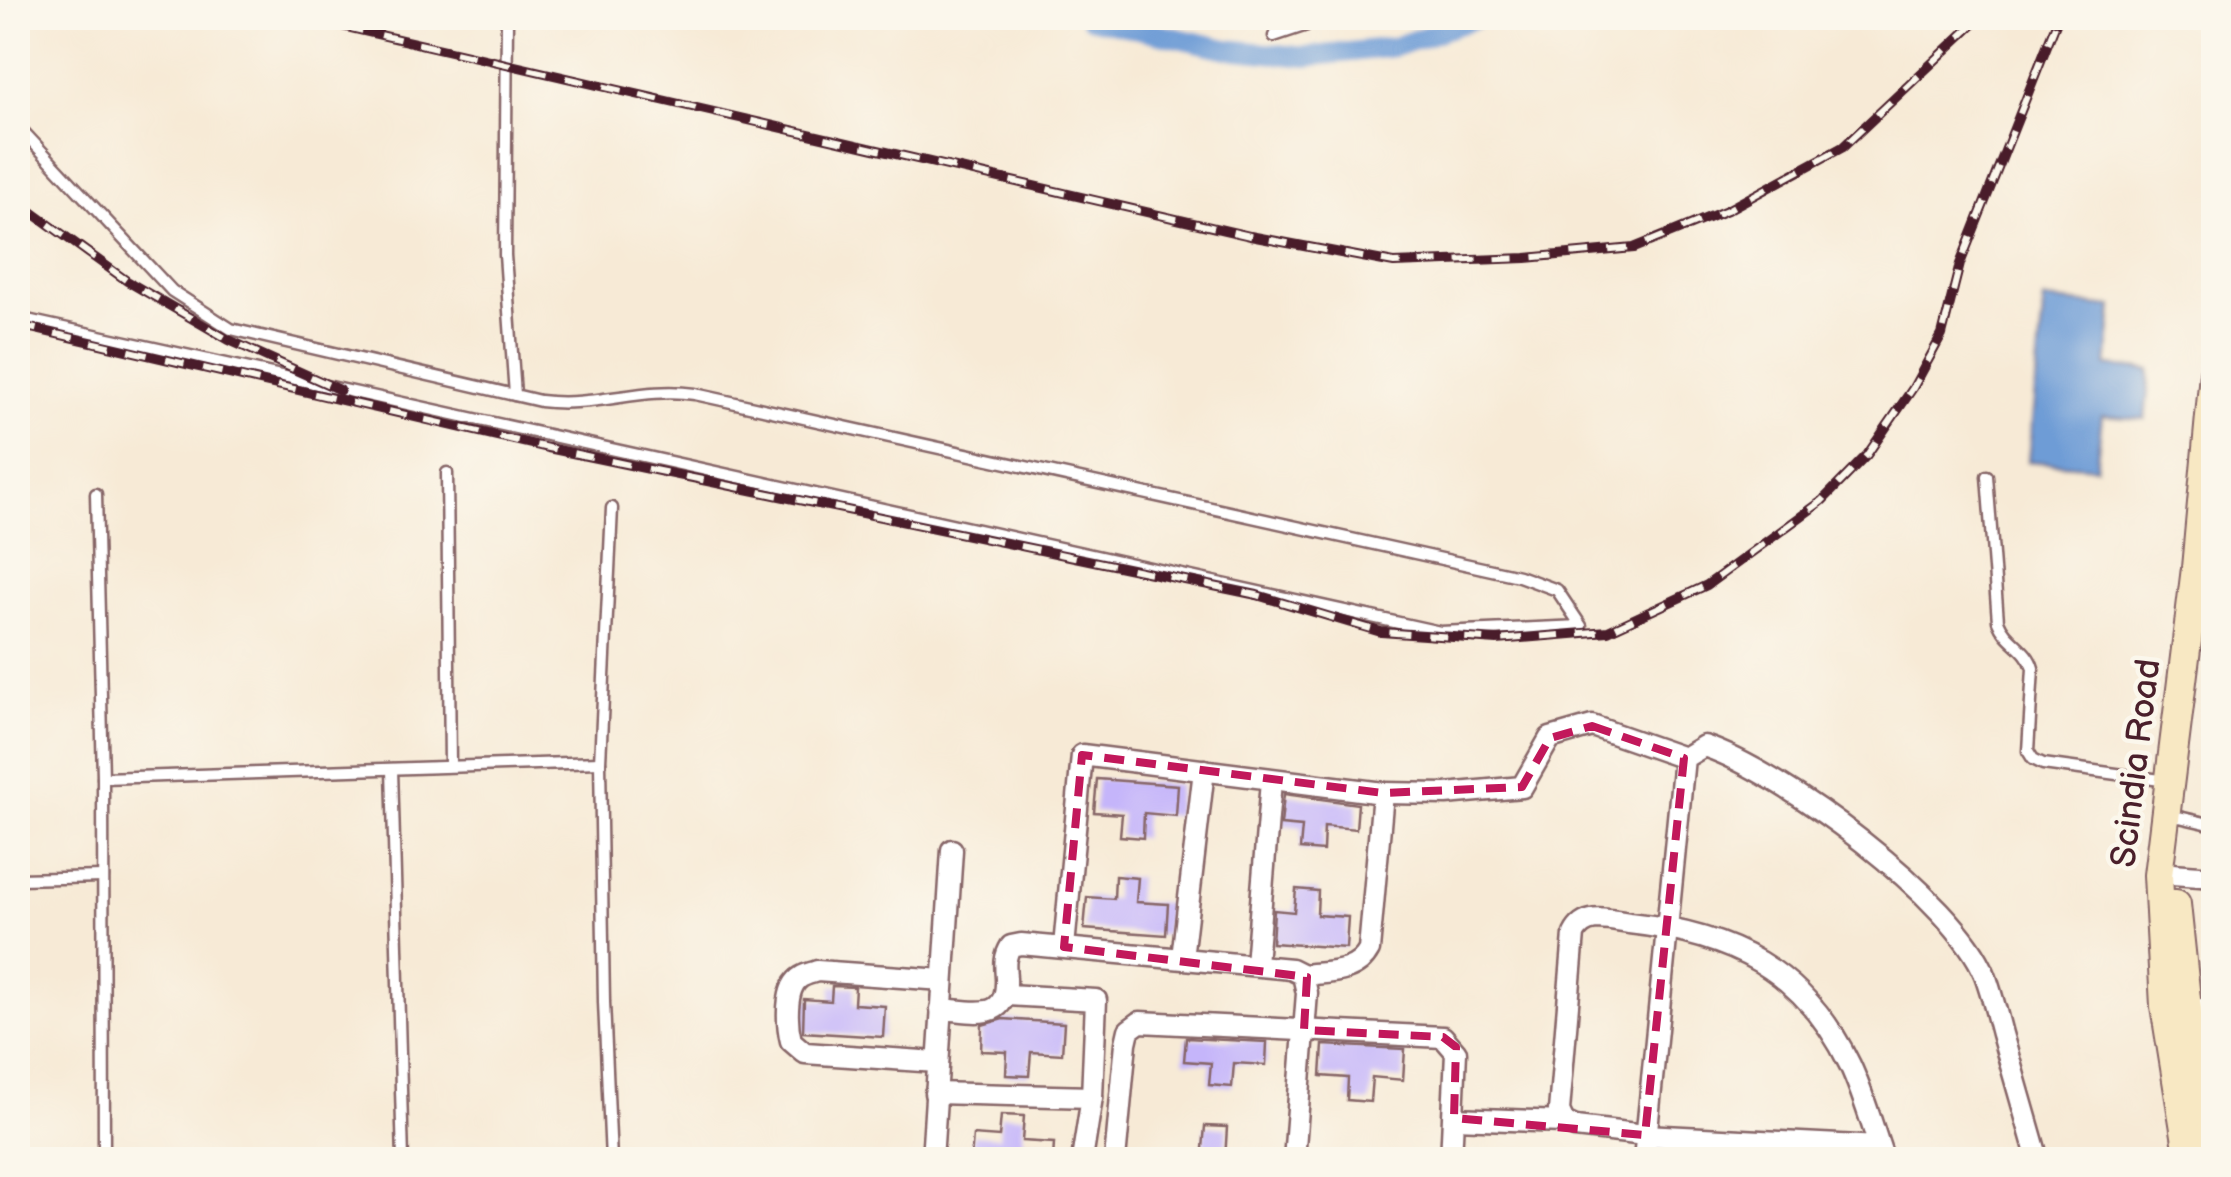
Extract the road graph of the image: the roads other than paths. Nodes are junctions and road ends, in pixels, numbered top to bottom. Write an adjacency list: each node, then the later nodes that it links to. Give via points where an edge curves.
1 (507, 18): 7 (lane, via 505,254)
2 (1328, 18): 3 (lane)
3 (1274, 36)
4 (18, 126): 7 (lane, via 172,290 231,329)
5 (18, 318): 7 (lane, via 1440,632 1581,626 1557,590 1519,576 695,394 670,390 568,404)
6 (2214, 373): 13 (main road, Scindia Road)
7 (515, 395)
8 (447, 473): 16 (lane)
9 (1987, 476): 21 (lane, via 1998,621 2033,668 2028,751 2043,764)
10 (96, 494): 19 (lane)
11 (612, 508): 15 (lane)
12 (2214, 535): 13 (main road, Scindia Road)
13 (2202, 585): 21 (main road, Scindia Road); 23 (main road, Scindia Road)
14 (1684, 758): 22 (street, via 1592,726 1550,738 1522,787); 30 (street); 57 (street, via 1704,746 1727,753 1786,790 1864,844 1959,932 1985,974)
15 (600, 762): 16 (lane); 50 (lane)
16 (450, 765): 17 (lane)
17 (392, 769): 19 (lane); 49 (lane)
18 (1204, 770): 20 (street); 31 (street, via 1082,755); 32 (street)
19 (103, 778): 27 (lane)
20 (1272, 780): 22 (street); 33 (street)
21 (2169, 782): 23 (main road, Scindia Road)
22 (1383, 793): 34 (street, via 1369,950 1353,968)
23 (2172, 818): 24 (lane); 26 (main road, Scindia Road); 38 (main road, Scindia Road, via 2158,876)
24 (2214, 825)
25 (952, 850): 35 (street)
26 (2172, 874): 28 (street); 38 (main road, Scindia Road)
27 (103, 877): 29 (lane); 48 (lane)
28 (2214, 878)
29 (18, 879)
30 (1666, 927): 45 (street, via 1599,919 1578,926 1558,1111); 46 (street); 47 (street, via 1738,948 1790,985 1844,1056)
31 (1064, 947): 32 (street); 36 (street, via 1011,946)
32 (1182, 958): 33 (street)
33 (1256, 964): 34 (street)
34 (1303, 975): 39 (street)
35 (943, 980): 37 (street); 40 (street, via 817,971 794,984 789,1008 791,1041 805,1053)
36 (1007, 995): 37 (street, via 988,1012); 43 (street, via 1096,1000)
37 (942, 1008): 40 (street)
38 (2188, 1009): 42 (main road, Scindia Road)
39 (1304, 1030): 44 (street, via 1442,1037 1456,1052); 53 (street, via 1140,1022 1128,1030); 54 (street)
40 (938, 1062): 41 (street)
41 (935, 1093): 43 (street); 51 (street)
42 (2189, 1094): 58 (main road, Scindia Road); 59 (main road, Scindia Road)
43 (1092, 1097): 52 (street)
44 (1454, 1118): 45 (street); 55 (street)
45 (1564, 1122): 46 (street)
46 (1645, 1135): 47 (street); 56 (street)
47 (1882, 1153)
48 (104, 1160)
49 (403, 1160)
50 (610, 1160)
51 (932, 1160)
52 (1082, 1160)
53 (1115, 1160)
54 (1294, 1160)
55 (1451, 1160)
56 (1644, 1160)
57 (2038, 1160)
58 (2190, 1160)
59 (2211, 1160)

